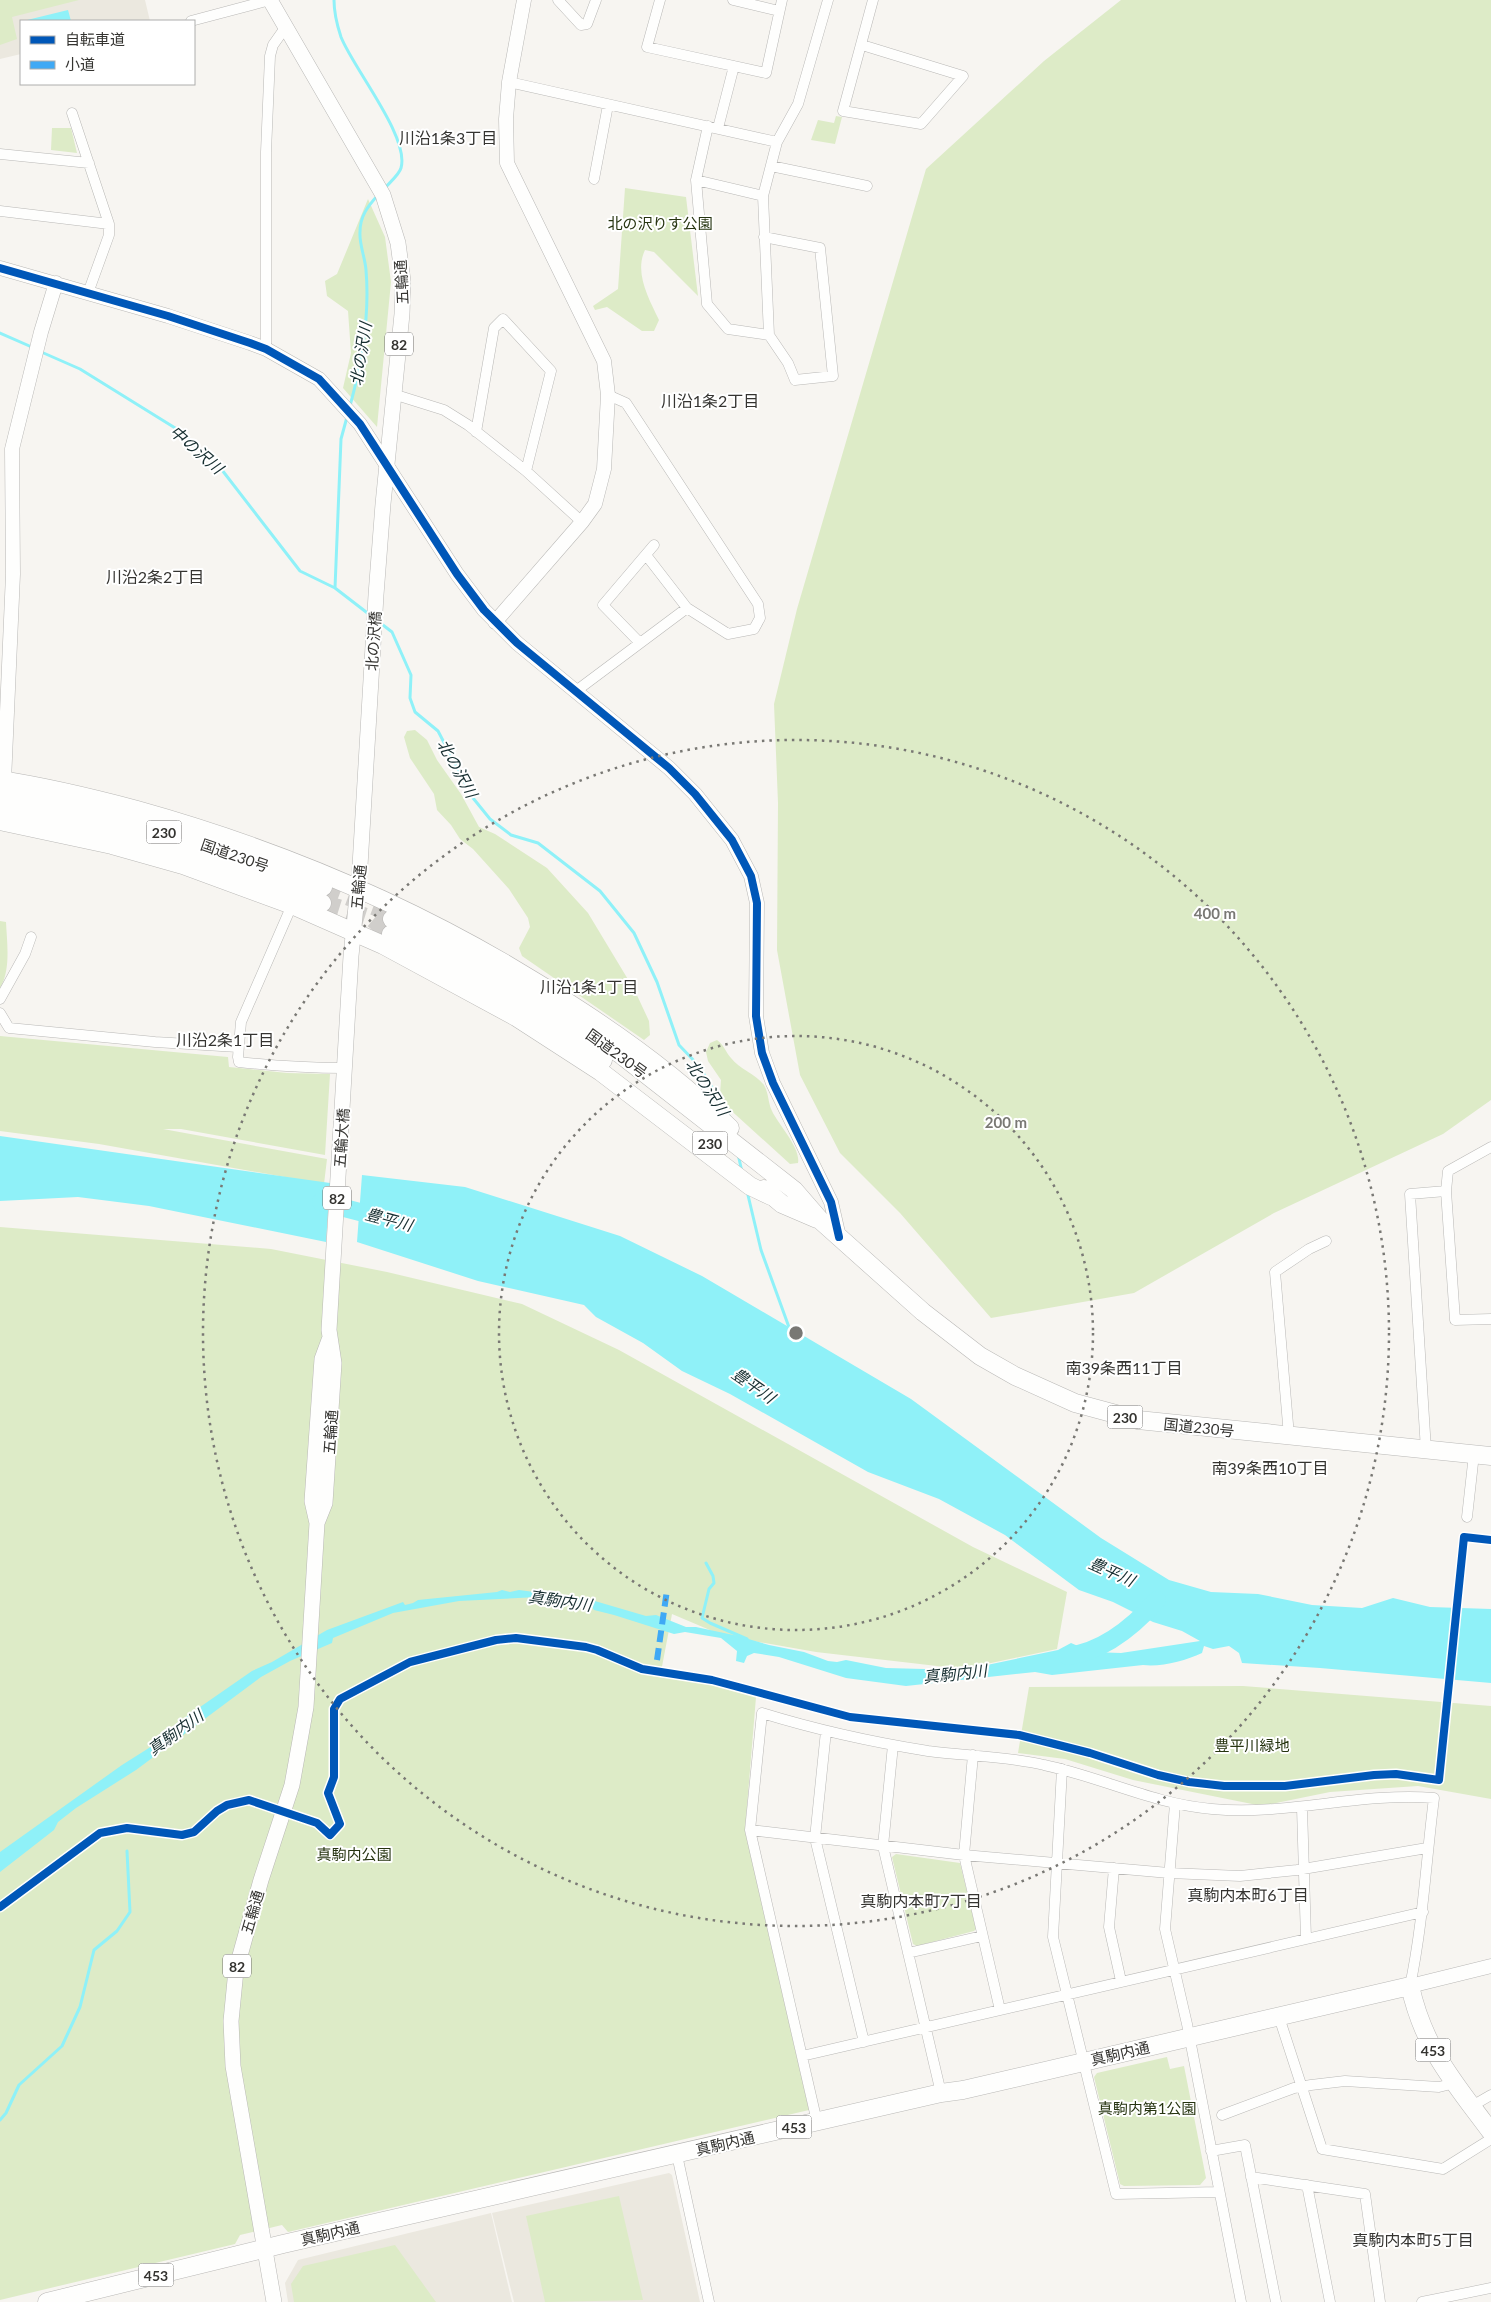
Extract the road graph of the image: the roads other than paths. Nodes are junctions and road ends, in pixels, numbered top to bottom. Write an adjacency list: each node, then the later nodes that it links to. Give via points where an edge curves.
1 (270, 0): 11 (street); 12 (main road, 五輪通 / 82)
2 (524, 0): 15 (street)
3 (558, 0): 4 (street, via 581,25 587,24)
4 (596, 0)
5 (660, 0): 14 (street, via 647,47)
6 (733, 0): 10 (street)
7 (782, 0): 10 (street)
8 (828, 0): 19 (street, via 798,104)
9 (873, 0): 13 (street)
10 (779, 11): 14 (street, via 766,74)
11 (194, 20)
12 (286, 28): 34 (street, via 273,45 270,56 266,152); 35 (main road, 五輪通 / 82, via 383,195 393,225 403,281)
13 (862, 46): 13 (street, via 887,55 963,76 921,124 843,111)
14 (734, 66): 18 (street)
15 (509, 82): 16 (street); 36 (street, via 507,163 604,361)
16 (608, 105): 18 (street); 23 (street)
17 (72, 113): 21 (street)
18 (713, 127): 19 (street); 24 (street)
19 (777, 142): 22 (street)
20 (0, 154): 21 (street)
21 (89, 163): 28 (street)
22 (771, 166): 25 (street); 26 (street)
23 (594, 179)
24 (696, 180): 26 (street); 33 (street, via 706,304 728,329)
25 (867, 186)
26 (763, 196): 29 (street)
27 (0, 211): 28 (street)
28 (109, 224): 32 (street, via 109,235)
29 (764, 237): 33 (street); 33 (street, via 820,248 833,376 795,380)
30 (0, 268): 31 (street)
31 (56, 283): 32 (street); 49 (street, via 12,450 13,574)
32 (88, 293): 34 (street)
33 (769, 334)
34 (266, 349): 38 (street, via 319,379 370,438)
35 (393, 394): 37 (street, via 444,410); 38 (main road, 五輪通 / 82)
36 (608, 395): 40 (street, via 601,486 595,504); 44 (street, via 626,403 758,604 760,618 754,629 728,634)
37 (476, 432): 39 (street); 39 (street, via 494,328 503,319 551,371)
38 (386, 464): 43 (main road, 五輪通 / 82); 45 (street, via 468,590)
39 (526, 471): 40 (street)
40 (582, 522): 45 (street)
41 (654, 545): 42 (street)
42 (646, 555): 44 (street); 46 (street, via 603,605)
43 (376, 595): 47 (main road, 北の沢橋 / 82)
44 (687, 608): 46 (street)
45 (495, 622): 48 (street)
46 (640, 643): 48 (street)
47 (370, 688): 52 (main road, 五輪通 / 82)
48 (576, 691): 66 (street, via 682,780 732,840 745,862 757,903 756,1016 762,1053 773,1083 831,1202)
49 (1, 785): 50 (highway, 国道230号 / 230, via 224,850 322,895 89,826); 52 (highway, via 106,801 167,818 253,846 332,876)
50 (0, 808)
51 (0, 821): 53 (highway, via 184,864)
52 (358, 890): 54 (main road, 五輪通 / 82); 62 (highway, 230, via 441,929 524,974 602,1025 705,1104)
53 (292, 904): 54 (highway); 58 (street, via 241,1022)
54 (355, 932): 59 (main road, 五輪通 / 82); 63 (highway, via 516,1017 601,1072 750,1186)
55 (31, 937): 56 (street)
56 (0, 999)
57 (0, 1013): 58 (street, via 8,1028)
58 (238, 1047): 59 (street, via 239,1062 298,1068)
59 (345, 1068): 60 (main road, 五輪通 / 82)
60 (344, 1087): 68 (main road, 五輪大橋 / 82)
61 (1491, 1147): 64 (street, via 1448,1170)
62 (753, 1154): 63 (highway, 国道230号 / 230, via 601,1041 523,990 432,939 391,926 614,1067); 65 (highway, 国道230号 / 230, via 794,1190)
63 (765, 1191): 65 (highway, 国道230号 / 230, via 782,1204)
64 (1446, 1191): 69 (street, via 1455,1320); 71 (street, via 1410,1194)
65 (820, 1220): 66 (highway, 国道230号 / 230)
66 (839, 1237): 70 (highway, 国道230号 / 230, via 965,1345 1034,1386 1088,1408 1121,1417)
67 (1326, 1241): 70 (street, via 1275,1272)
68 (330, 1308): 119 (main road, 五輪通 / 82, via 329,1340 322,1359 312,1501 317,1523 302,1734 292,1785 236,1970 231,2021 233,2066)
69 (1491, 1319)
70 (1288, 1436): 71 (highway, 国道230号 / 230)
71 (1426, 1450): 72 (highway, 国道230号 / 230)
72 (1482, 1455): 73 (street)
73 (1466, 1518)
74 (826, 1731): 75 (street); 80 (street, via 762,1713); 81 (street)
75 (893, 1745): 76 (street); 82 (street)
76 (973, 1755): 77 (street); 84 (street)
77 (1062, 1769): 78 (street); 85 (street)
78 (1175, 1804): 79 (street, via 1261,1811); 88 (street)
79 (1302, 1808): 83 (street, via 1377,1798 1434,1798); 87 (street)
80 (750, 1830): 81 (street); 103 (street)
81 (816, 1838): 82 (street); 102 (street)
82 (884, 1846): 84 (street); 92 (street)
83 (1428, 1848): 87 (street); 89 (street)
84 (964, 1855): 85 (street); 90 (street)
85 (1057, 1862): 86 (street); 97 (street, via 1053,1936)
86 (1114, 1868): 88 (street); 95 (street, via 1109,1927)
87 (1305, 1868): 88 (street, via 1240,1876); 91 (street)
88 (1169, 1873): 94 (street, via 1165,1929)
89 (1423, 1912): 91 (street); 96 (street)
90 (982, 1936): 92 (street); 98 (street)
91 (1306, 1939): 94 (street)
92 (908, 1953): 100 (street)
93 (1491, 1966): 96 (street, 真駒内通)
94 (1174, 1969): 95 (street); 101 (street)
95 (1121, 1981): 97 (street)
96 (1410, 1986): 99 (highway, 真駒内通 / 453); 105 (highway, 453, via 1427,2039)
97 (1067, 1994): 98 (street); 104 (street)
98 (1000, 2010): 100 (street)
99 (1279, 2017): 101 (highway, 真駒内通 / 453); 106 (street)
100 (926, 2027): 102 (street); 107 (street)
101 (1189, 2037): 104 (highway, 真駒内通 / 453); 114 (street)
102 (864, 2042): 103 (street)
103 (802, 2056): 111 (street)
104 (1083, 2062): 107 (highway, 真駒内通 / 453); 118 (street, via 1116,2194)
105 (1455, 2083): 106 (street, via 1439,2087 1345,2081); 109 (highway, 453)
106 (1303, 2086): 110 (street); 113 (street, via 1322,2149 1444,2169)
107 (941, 2093): 111 (highway, 真駒内通 / 453)
108 (1491, 2095): 109 (street)
109 (1472, 2106): 112 (highway, 453)
110 (1222, 2114)
111 (817, 2122): 115 (highway, 真駒内通 / 453)
112 (1491, 2132)
113 (1491, 2139)
114 (1211, 2151): 116 (street, via 1245,2145); 118 (street)
115 (677, 2155): 119 (highway, 真駒内通 / 453); 123 (street)
116 (1251, 2176): 117 (street); 125 (street)
117 (1307, 2185): 126 (street); 127 (street, via 1365,2194)
118 (1219, 2192): 124 (street)
119 (265, 2248): 121 (highway, 真駒内通 / 453); 122 (main road, 五輪通 / 82)
120 (1491, 2288): 128 (street)
121 (47, 2302)
122 (274, 2302)
123 (709, 2302)
124 (1241, 2302)
125 (1276, 2302)
126 (1330, 2302)
127 (1380, 2302)
128 (1422, 2302)

